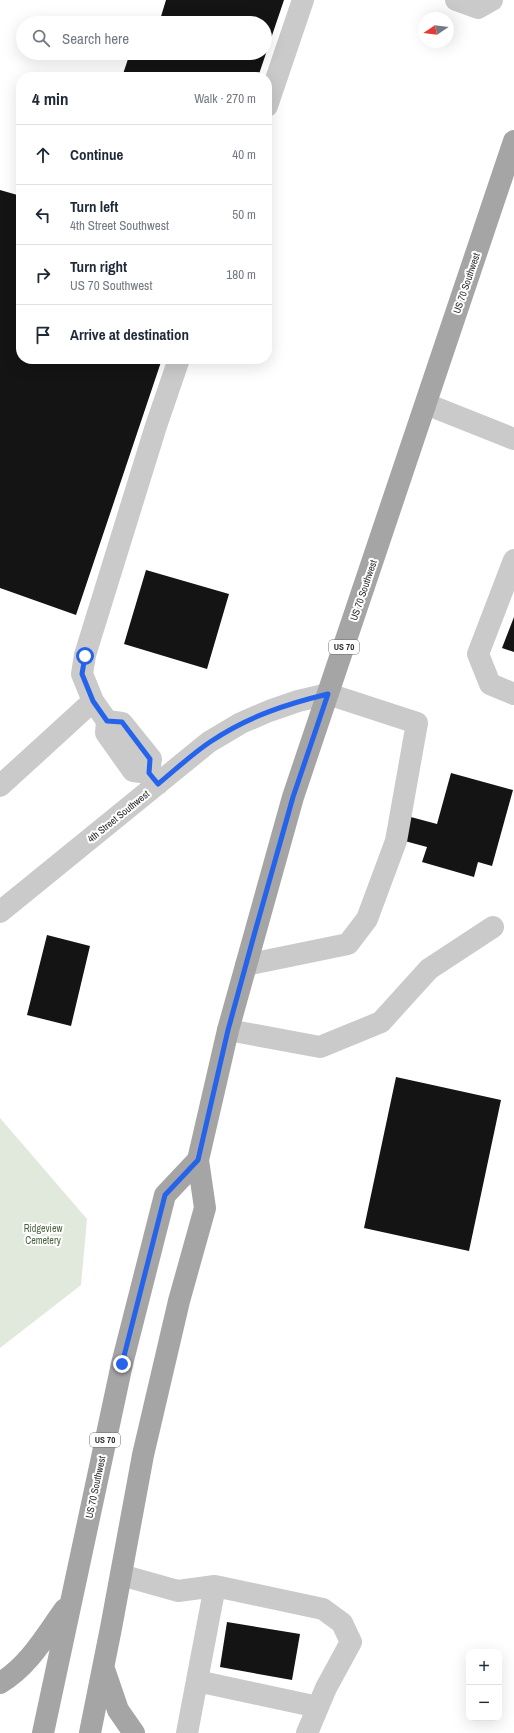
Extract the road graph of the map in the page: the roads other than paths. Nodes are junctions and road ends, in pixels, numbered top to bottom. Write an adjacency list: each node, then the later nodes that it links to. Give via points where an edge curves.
1 (303, 0): 4 (street)
2 (456, 0): 3 (street, via 478,8)
3 (492, 0)
4 (272, 91)
5 (514, 141): 7 (main road, US 70 Southwest / US 70)
6 (177, 364): 12 (street, via 85,656 82,674)
7 (426, 404): 8 (street); 10 (main road, US 70 Southwest / US 70)
8 (514, 439)
9 (514, 560): 11 (street, via 478,654 490,684)
10 (328, 694): 13 (street, 4th Street Southwest, via 268,711 241,723); 17 (main road, US 70 Southwest / US 70, via 293,797); 17 (street, via 417,723 396,841 367,919 348,944)
11 (514, 694)
12 (93, 701): 13 (street, via 107,721 122,722 150,759); 14 (street)
13 (154, 778): 15 (street, 4th Street Southwest)
14 (0, 786)
15 (0, 912)
16 (493, 927): 18 (street, via 429,969 381,1022 320,1047)
17 (246, 964): 18 (main road, US 70 Southwest / US 70)
18 (228, 1030): 19 (main road, US 70 Southwest / US 70)
19 (198, 1160): 20 (main road, US 70 Southwest / US 70, via 205,1208 179,1301 147,1440); 22 (main road, US 70 Southwest / US 70, via 165,1195 122,1364)
20 (121, 1575): 21 (street, via 178,1591); 23 (main road, US 70 Southwest / US 70)
21 (215, 1586): 24 (street); 26 (street, via 323,1609 342,1623 351,1642)
22 (70, 1601): 25 (main road, via 31,1657); 27 (main road, US 70 Southwest / US 70)
23 (103, 1668): 28 (main road, US 70 Southwest / US 70); 29 (main road, via 118,1710)
24 (197, 1681): 26 (street); 30 (street)
25 (0, 1683)
26 (318, 1707): 31 (street)
27 (43, 1733)
28 (90, 1733)
29 (134, 1733)
30 (187, 1733)
31 (307, 1733)

